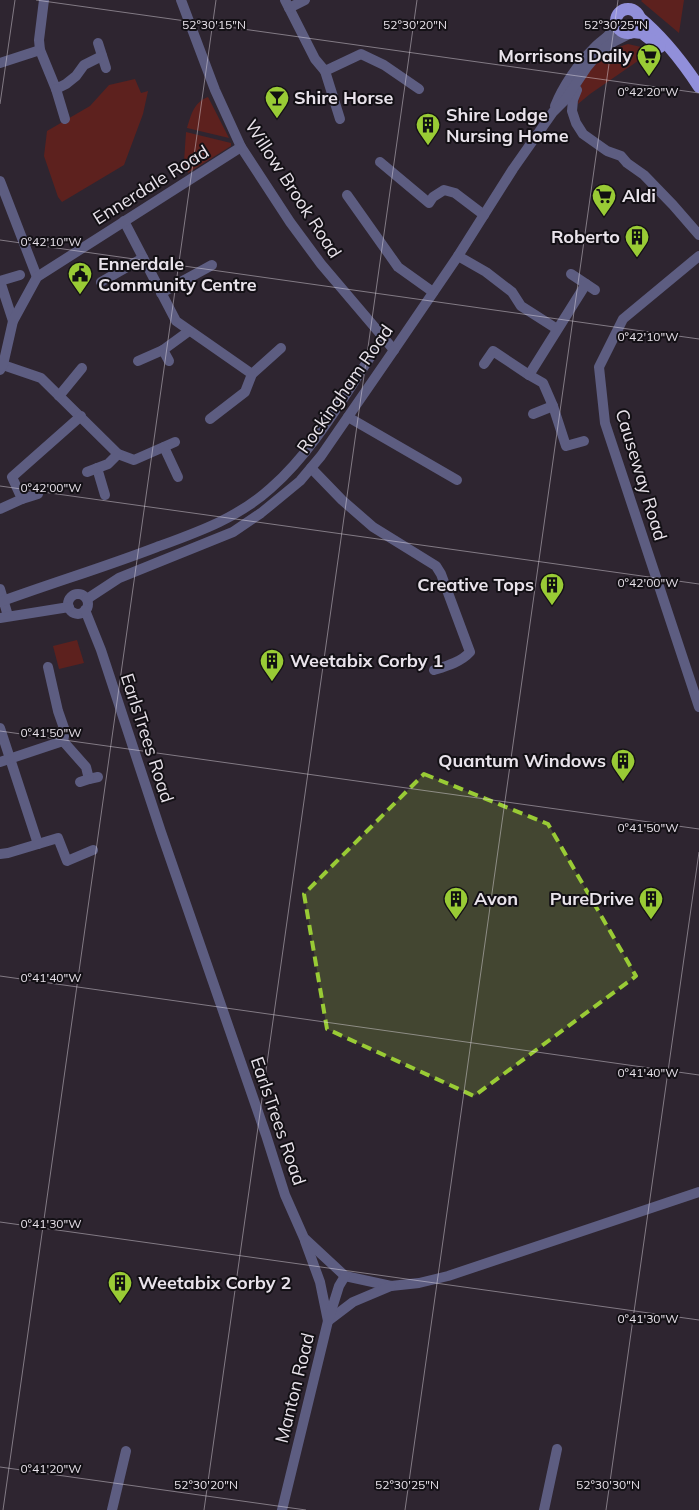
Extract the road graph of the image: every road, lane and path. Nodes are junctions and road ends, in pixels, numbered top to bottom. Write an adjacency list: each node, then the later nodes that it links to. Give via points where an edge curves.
1 (44, 0): 12 (street)
2 (181, 0): 24 (street, Willow Brook Road, via 215,90)
3 (305, 0): 6 (street)
4 (629, 0): 7 (main road)
5 (639, 0): 8 (main road)
6 (287, 4): 17 (street, via 315,59)
7 (619, 12): 8 (main road, via 630,9); 9 (main road)
8 (639, 16): 10 (main road, via 638,28); 18 (main road, via 670,48)
9 (616, 26): 10 (main road, via 620,32); 21 (street, Rockingham Road, via 580,64)
10 (632, 33): 14 (street, Rockingham Road, via 606,47); 18 (main road, via 642,33 654,41 685,78)
11 (98, 43): 13 (street)
12 (40, 50): 15 (street); 19 (street)
13 (102, 56): 16 (street); 19 (street, via 84,65 76,76)
14 (592, 61): 21 (street, Rockingham Road); 30 (street, via 572,105 582,134 607,151 621,156 644,175)
15 (0, 63)
16 (106, 68)
17 (325, 71): 20 (street, via 361,54 384,65); 23 (street)
18 (699, 86)
19 (56, 88): 22 (street)
20 (419, 90)
21 (553, 112): 28 (street, Rockingham Road)
22 (65, 119)
23 (340, 119)
24 (241, 147): 29 (street, Ennerdale Road); 48 (street, Willow Brook Road, via 321,264)
25 (380, 162): 28 (street, via 429,203 444,190 455,193)
26 (0, 181): 37 (street)
27 (347, 195): 41 (street, via 398,267)
28 (484, 215): 31 (street, Rockingham Road)
29 (124, 221): 33 (street); 37 (street, Ennerdale Road)
30 (699, 236)
31 (458, 256): 41 (street, Rockingham Road); 44 (street, via 486,272 512,292 521,306)
32 (699, 256): 84 (street, Causeway Road, via 623,319 599,367 604,423)
33 (143, 258): 38 (street); 42 (street)
34 (212, 265): 42 (street)
35 (571, 274): 39 (street)
36 (20, 275): 43 (street, via 0,281)
37 (37, 277): 43 (street, Ennerdale Road)
38 (101, 282)
39 (586, 284): 40 (street); 44 (street)
40 (596, 290)
41 (433, 292): 48 (street, Rockingham Road)
42 (161, 293): 45 (street, via 176,322)
43 (13, 321): 53 (street, Ennerdale Road)
44 (557, 329): 56 (street)
45 (189, 331): 47 (street); 55 (street)
46 (281, 348): 55 (street)
47 (163, 350): 50 (street); 51 (street)
48 (394, 350): 61 (street, Rockingham Road)
49 (373, 353): 78 (street, via 307,450 253,503 207,529)
50 (169, 360)
51 (138, 361)
52 (484, 364): 56 (street, via 493,351)
53 (2, 368): 57 (street, via 41,378)
54 (82, 368): 57 (street)
55 (252, 374): 62 (street, via 245,392)
56 (529, 375): 58 (street, via 543,383)
57 (59, 396): 60 (street)
58 (553, 406): 59 (street); 63 (street, via 566,446)
59 (533, 414)
60 (81, 416): 66 (street); 74 (street, via 12,477)
61 (348, 417): 68 (street, Rockingham Road); 71 (street)
62 (216, 418)
63 (584, 441)
64 (175, 442): 65 (street)
65 (164, 447): 66 (street, via 134,460); 70 (street)
66 (118, 454): 67 (street)
67 (98, 468): 69 (street); 73 (street)
68 (311, 468): 77 (street, Rockingham Road, via 261,514 233,532 119,578); 83 (street, via 373,527 436,566 441,574 470,652 465,658)
69 (87, 472)
70 (178, 477)
71 (457, 480)
72 (38, 494): 74 (street)
73 (105, 494)
74 (22, 500): 75 (street)
75 (0, 509)
76 (0, 589): 78 (street)
77 (87, 599): 79 (street, via 82,594 75,594 69,600); 80 (street)
78 (2, 602): 81 (street)
79 (69, 607): 80 (street, via 76,613); 81 (street)
80 (85, 610): 93 (street, EarlsTrees Road, via 285,1195)
81 (4, 617)
82 (48, 667): 86 (street, via 65,731)
83 (434, 670)
84 (699, 707)
85 (0, 728): 87 (street)
86 (63, 741): 87 (street); 88 (street, via 86,766)
87 (5, 761): 89 (street)
88 (89, 779)
89 (38, 844): 90 (street, via 58,838 67,861); 91 (street)
90 (93, 850)
91 (0, 854)
92 (699, 1192): 95 (street, via 448,1276)
93 (304, 1238): 94 (street, EarlsTrees Road); 96 (street, via 320,1282)
94 (345, 1276): 95 (street); 96 (street, Manton Road)
95 (391, 1286): 96 (street, via 353,1302)
96 (328, 1321): 100 (street, Manton Road)
97 (558, 1449): 101 (street)
98 (126, 1451): 99 (street)
99 (112, 1510)
100 (282, 1510)
101 (544, 1510)

